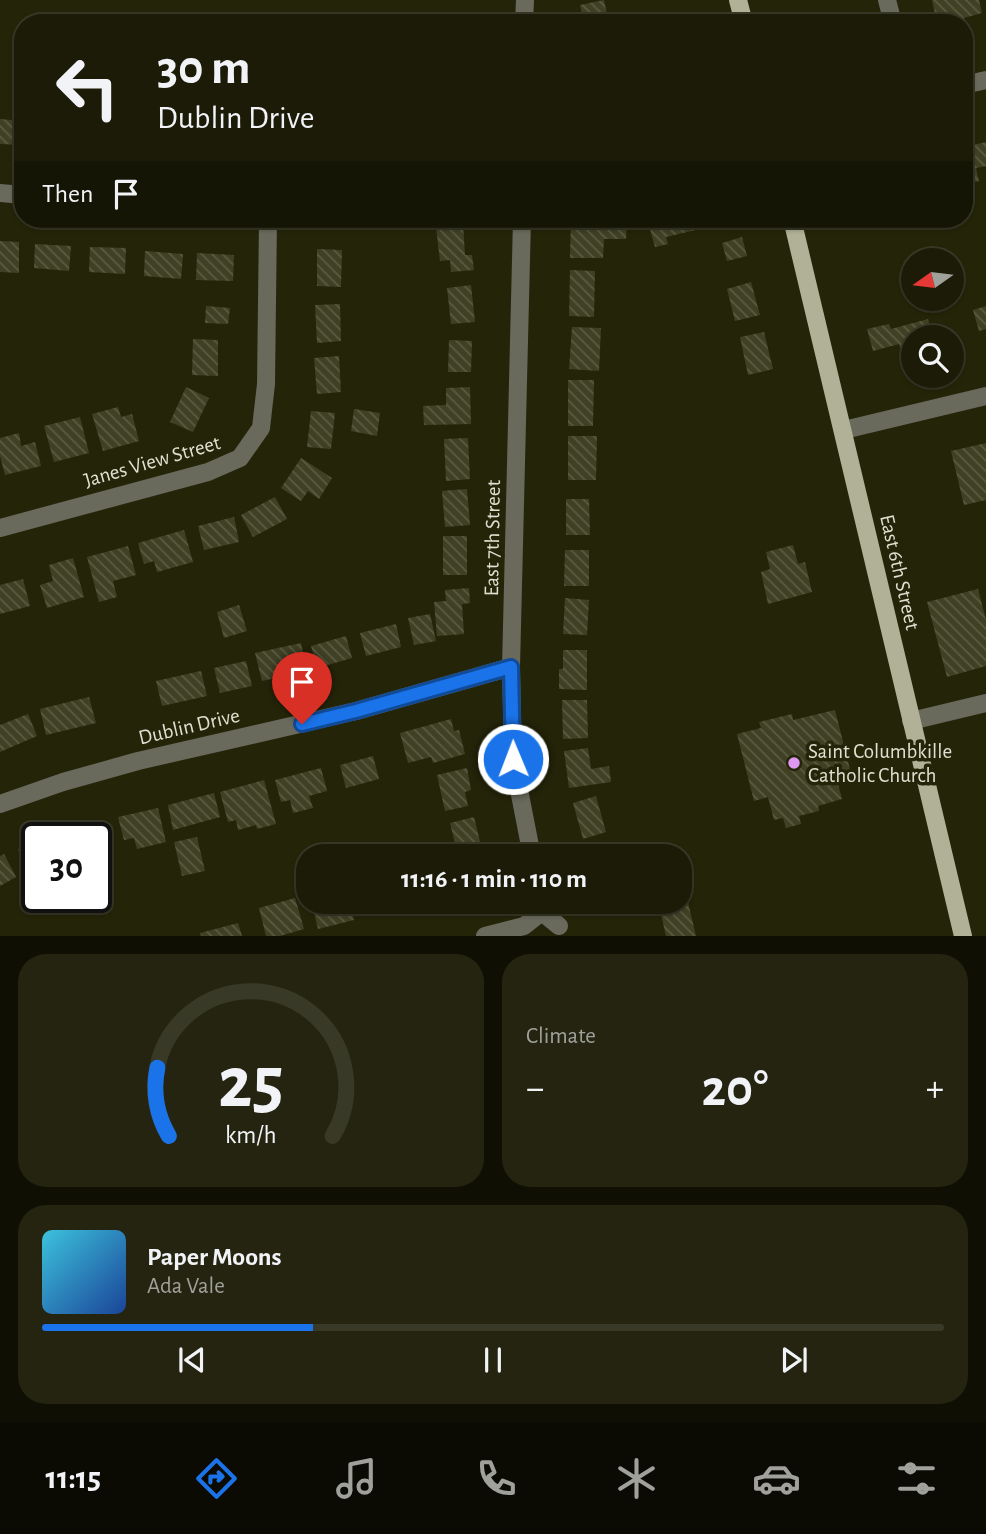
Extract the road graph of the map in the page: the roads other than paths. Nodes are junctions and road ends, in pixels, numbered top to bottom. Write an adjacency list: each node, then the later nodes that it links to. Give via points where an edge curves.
1 (268, 228): 6 (street, Janes View Street, via 261,428 240,458 208,472)
2 (522, 228): 7 (street, East 7th Street)
3 (794, 228): 5 (main road, East 6th Street)
4 (986, 396): 5 (street)
5 (844, 429): 9 (main road, East 6th Street)
6 (0, 528)
7 (511, 667): 10 (street, Dublin Drive, via 356,711 138,761); 11 (street, East 7th Street, via 513,759)
8 (986, 703): 9 (street)
9 (911, 721): 16 (main road, East 6th Street)
10 (0, 804)
11 (530, 844)
12 (534, 914): 15 (street, via 524,926)
13 (548, 914): 14 (street)
14 (559, 926)
15 (485, 936)
16 (963, 936)

